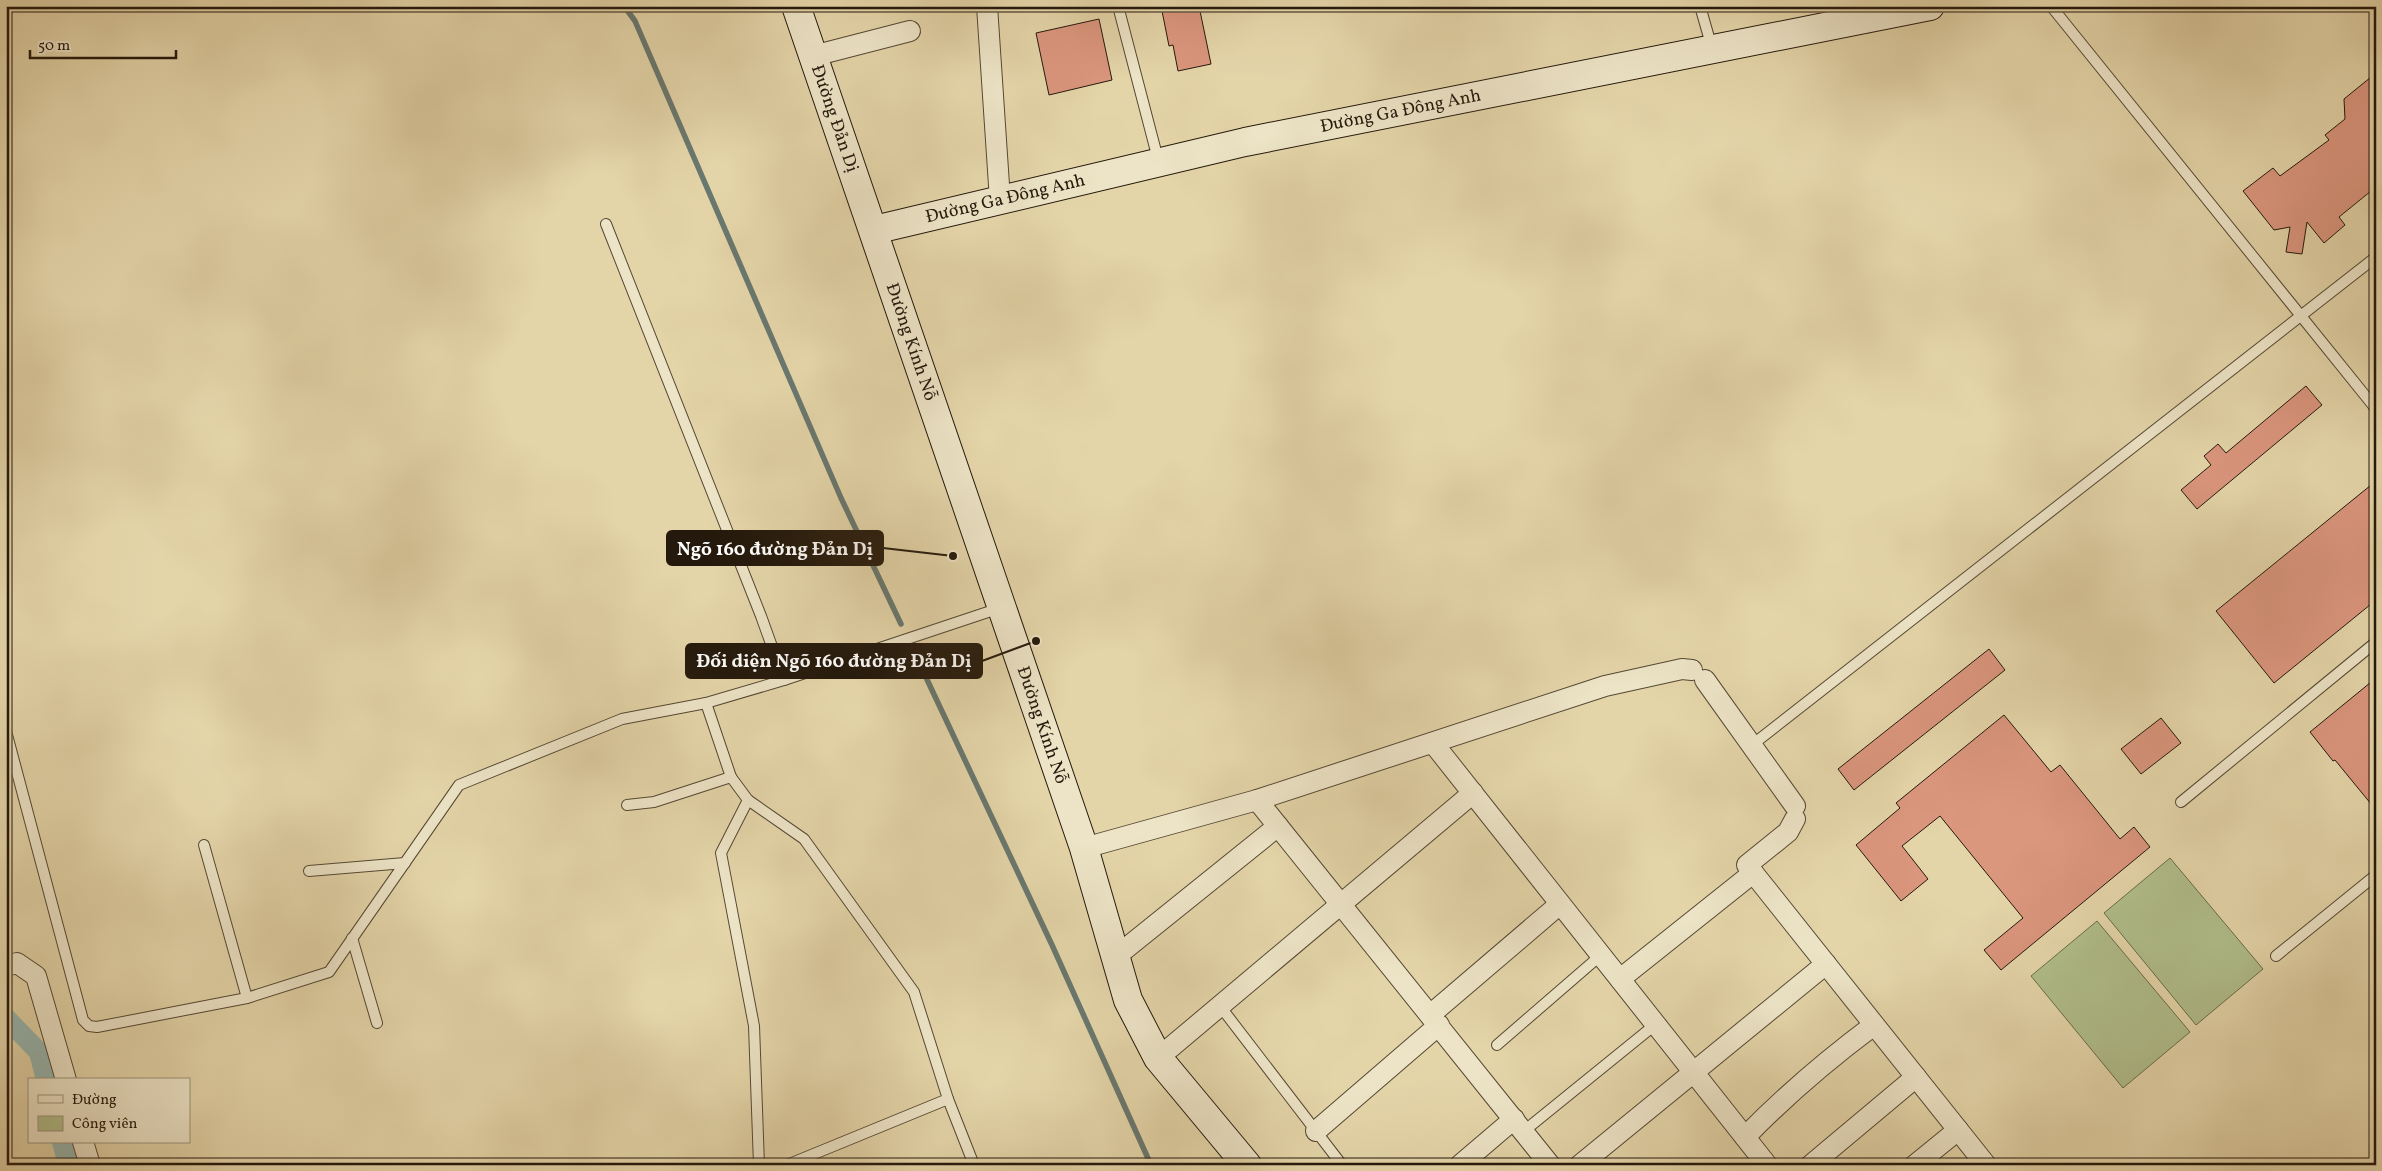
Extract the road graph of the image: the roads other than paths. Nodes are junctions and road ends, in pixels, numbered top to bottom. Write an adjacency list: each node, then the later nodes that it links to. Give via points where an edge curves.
1 (796, 6): 9 (street, Đường Đản Dị)
2 (987, 6): 11 (street)
3 (1118, 6): 10 (lane)
4 (1700, 6): 8 (lane)
5 (1930, 6): 8 (street, Đường Ga Đông Anh)
6 (2051, 6): 15 (lane)
7 (910, 31): 9 (street)
8 (1712, 48): 10 (street, Đường Ga Đông Anh, via 1245,142)
9 (813, 56): 13 (street, Đường Đản Dị)
10 (1159, 163): 11 (street, Đường Ga Đông Anh)
11 (1000, 200): 13 (street, Đường Ga Đông Anh)
12 (606, 224): 19 (lane, via 762,616)
13 (874, 230): 17 (street, Đường Kính Nỗ)
14 (2376, 256): 15 (lane)
15 (2300, 316): 16 (lane); 23 (lane)
16 (2376, 409)
17 (1002, 607): 19 (lane); 32 (street, Đường Kính Nỗ)
18 (2376, 642): 28 (lane)
19 (784, 680): 20 (lane)
20 (706, 703): 24 (lane); 33 (lane, via 622,719 459,785)
21 (6, 731): 46 (lane, via 83,1020 89,1026 97,1027)
22 (1433, 742): 23 (street, via 1605,686 1682,669 1699,675); 25 (street); 27 (street)
23 (1752, 745): 35 (street, via 1795,812 1788,832 1747,865)
24 (731, 776): 26 (lane); 29 (lane, via 654,802)
25 (1473, 793): 37 (street); 38 (street)
26 (748, 800): 57 (lane, via 804,839 914,992); 64 (lane, via 721,853 754,1026)
27 (1258, 800): 30 (street); 32 (street)
28 (2181, 802)
29 (627, 806)
30 (1278, 826): 37 (street); 42 (street)
31 (204, 845): 46 (lane)
32 (1084, 848): 42 (street, Đường Kính Nỗ)
33 (405, 863): 34 (lane); 39 (lane)
34 (309, 871)
35 (1753, 873): 43 (street); 45 (street)
36 (2376, 875): 41 (lane)
37 (1341, 903): 47 (street); 48 (street)
38 (1560, 904): 40 (street); 48 (street)
39 (352, 938): 46 (lane, via 329,972); 49 (lane)
40 (1601, 955): 45 (street); 52 (lane)
41 (2276, 956)
42 (1114, 958): 53 (street, Đường Kính Nỗ, via 1128,1000)
43 (1826, 964): 51 (street); 54 (street)
44 (6, 966): 56 (street, via 17,963 36,976)
45 (1620, 980): 50 (street)
46 (247, 998)
47 (1220, 1006): 53 (street); 60 (lane)
48 (1434, 1020): 58 (street); 60 (street)
49 (377, 1023)
50 (1656, 1024): 54 (street); 58 (lane)
51 (1874, 1025): 55 (street); 61 (street, via 1788,1094)
52 (1497, 1045)
53 (1158, 1058): 67 (street, Đường Kính Nỗ)
54 (1693, 1072): 61 (street); 71 (street)
55 (1916, 1077): 59 (street); 73 (street)
56 (65, 1078)
57 (948, 1099): 65 (lane); 66 (lane)
58 (1519, 1125): 69 (street); 70 (street)
59 (1958, 1130): 74 (street); 75 (street)
60 (1316, 1131): 68 (lane)
61 (1745, 1137): 72 (street)
62 (84, 1144): 63 (street)
63 (90, 1165)
64 (760, 1165)
65 (787, 1165)
66 (974, 1165)
67 (1247, 1165)
68 (1342, 1165)
69 (1460, 1165)
70 (1550, 1165)
71 (1580, 1165)
72 (1767, 1165)
73 (1810, 1165)
74 (1915, 1165)
75 (1986, 1165)

